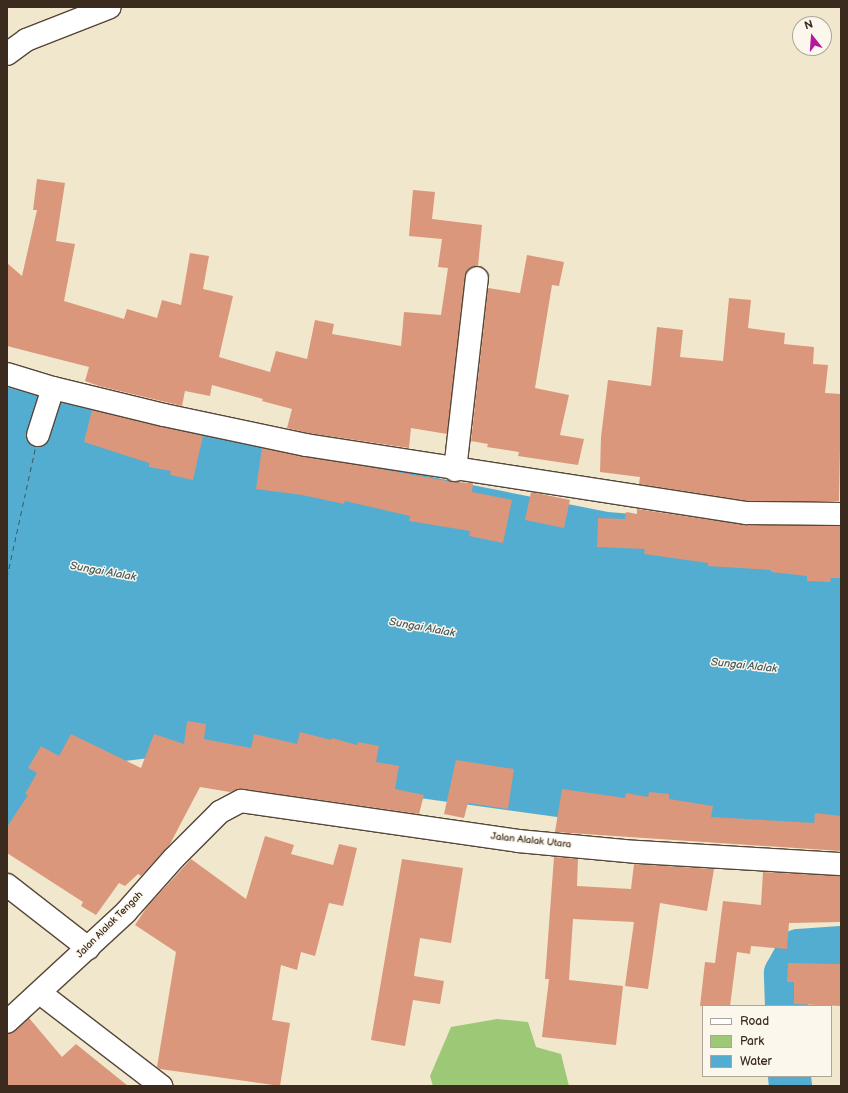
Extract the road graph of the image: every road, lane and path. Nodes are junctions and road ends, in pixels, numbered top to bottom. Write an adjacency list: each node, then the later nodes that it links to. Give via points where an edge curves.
1 (110, 7): 2 (street, via 26,40)
2 (7, 54)
3 (478, 278): 7 (street)
4 (7, 374): 5 (street)
5 (53, 388): 6 (street); 7 (street, via 306,445)
6 (38, 435)
7 (454, 470): 8 (street, via 747,513)
8 (841, 514)
9 (225, 808): 10 (street, Jalan Alalak Utara, via 241,801 518,840 637,852); 12 (street, Jalan Alalak Tengah)
10 (841, 864)
11 (7, 885): 12 (street)
12 (88, 948): 13 (street, Jalan Alalak Tengah)
13 (40, 993): 14 (street, Jalan Alalak Tengah); 15 (street)
14 (7, 1022)
15 (161, 1086)

